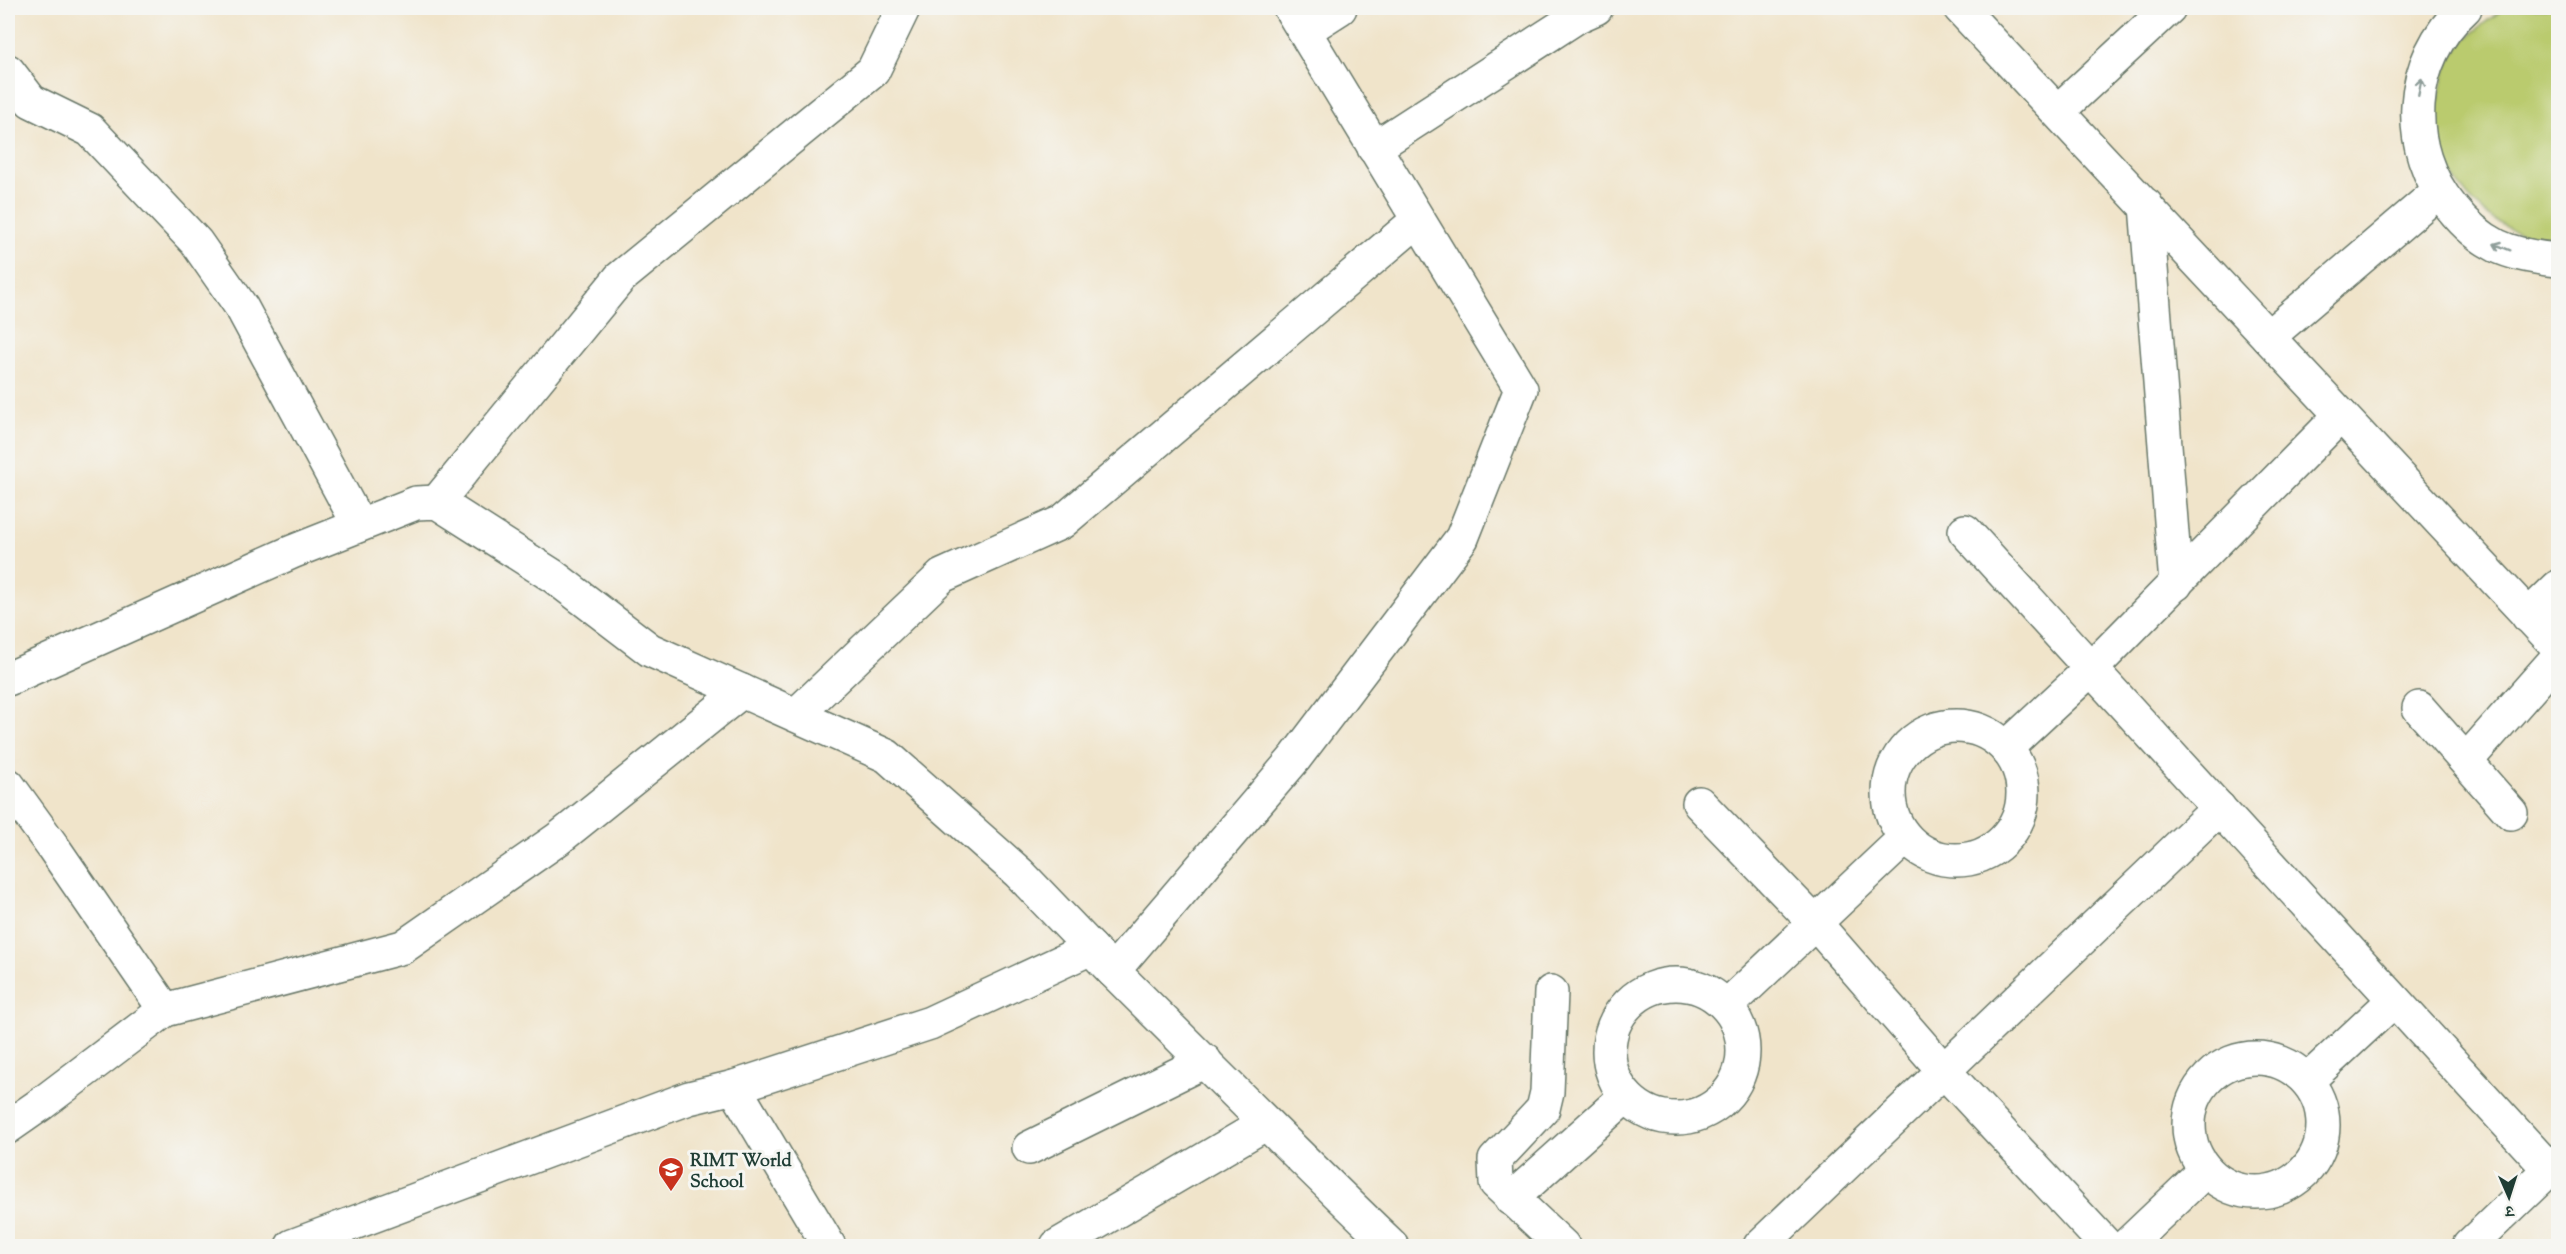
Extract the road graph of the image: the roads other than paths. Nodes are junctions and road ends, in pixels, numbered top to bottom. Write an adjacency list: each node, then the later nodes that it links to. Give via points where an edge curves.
1 (901, 8): 17 (street, via 873,71 620,278)
2 (1340, 8): 7 (street)
3 (1596, 8): 10 (street)
4 (1960, 8): 9 (street)
5 (2169, 8): 9 (street)
6 (2465, 8): 11 (street, one-way to 6, via 2423,158 2417,123 2419,86 2431,51 2451,20)
7 (1297, 19): 10 (street)
8 (8, 71): 18 (street, via 30,101 90,130 196,242 242,308)
9 (2058, 111): 12 (street)
10 (1374, 148): 13 (street)
11 (2438, 192): 14 (street, one-way to 11, via 2533,258 2496,245 2463,222); 15 (street)
12 (2146, 205): 15 (street); 20 (street)
13 (1418, 220): 29 (street, via 1062,522 942,576); 38 (street, via 1521,389 1462,538 1295,758)
14 (2559, 260)
15 (2268, 337): 16 (street)
16 (2341, 415): 20 (street); 22 (street)
17 (437, 502): 18 (street, via 416,503); 27 (street, via 553,576 650,650)
18 (359, 525): 26 (street)
19 (1965, 531): 25 (street)
20 (2176, 584): 25 (street)
21 (2559, 587): 22 (street)
22 (2528, 616): 23 (street)
23 (2559, 647)
24 (2559, 657): 31 (street)
25 (2091, 669): 30 (street); 34 (street)
26 (8, 679)
27 (742, 691): 29 (street); 42 (street, via 558,838 403,947)
28 (2419, 708): 31 (street)
29 (796, 715): 38 (street, via 887,756 1019,873)
30 (2006, 748): 36 (street, via 1990,735 1970,727 1949,726 1929,731 1911,743 1890,778 1889,800 1894,820); 36 (street, via 2018,768 2024,791 2020,814 2009,834 1991,850 1970,859 1946,860 1924,852)
31 (2466, 761): 35 (street)
32 (8, 785): 42 (street)
33 (1699, 803): 37 (street)
34 (2219, 808): 40 (street); 44 (street)
35 (2511, 813)
36 (1905, 838): 37 (street)
37 (1816, 924): 41 (street); 44 (street)
38 (1102, 960): 43 (street); 46 (street)
39 (1551, 992): 53 (street, via 1543,1109 1495,1160 1496,1183)
40 (2394, 1000): 45 (street); 51 (street)
41 (1727, 1006): 47 (street, via 1739,1026 1744,1049 1741,1072 1730,1092 1712,1108 1690,1116 1666,1118 1644,1110); 47 (street, via 1691,985 1649,989 1631,1000 1610,1036 1609,1058)
42 (165, 1010): 49 (street)
43 (1205, 1062): 48 (street); 50 (street)
44 (1944, 1071): 59 (street); 60 (street)
45 (2307, 1081): 52 (street, via 2319,1100 2324,1123 2320,1147 2301,1175 2270,1191 2247,1192 2225,1185); 52 (street, via 2291,1067 2271,1060 2229,1064 2212,1075 2198,1092 2191,1111 2194,1153)
46 (734, 1088): 54 (street, via 689,1098); 55 (street)
47 (1626, 1096): 53 (street)
48 (1265, 1124): 56 (street); 57 (street)
49 (8, 1127)
50 (1029, 1148)
51 (2554, 1165): 62 (street)
52 (2206, 1170): 61 (street)
53 (1511, 1199): 58 (street)
54 (292, 1246)
55 (829, 1246)
56 (1058, 1246)
57 (1392, 1246)
58 (1563, 1246)
59 (1760, 1246)
60 (2107, 1246)
61 (2126, 1246)
62 (2469, 1246)

